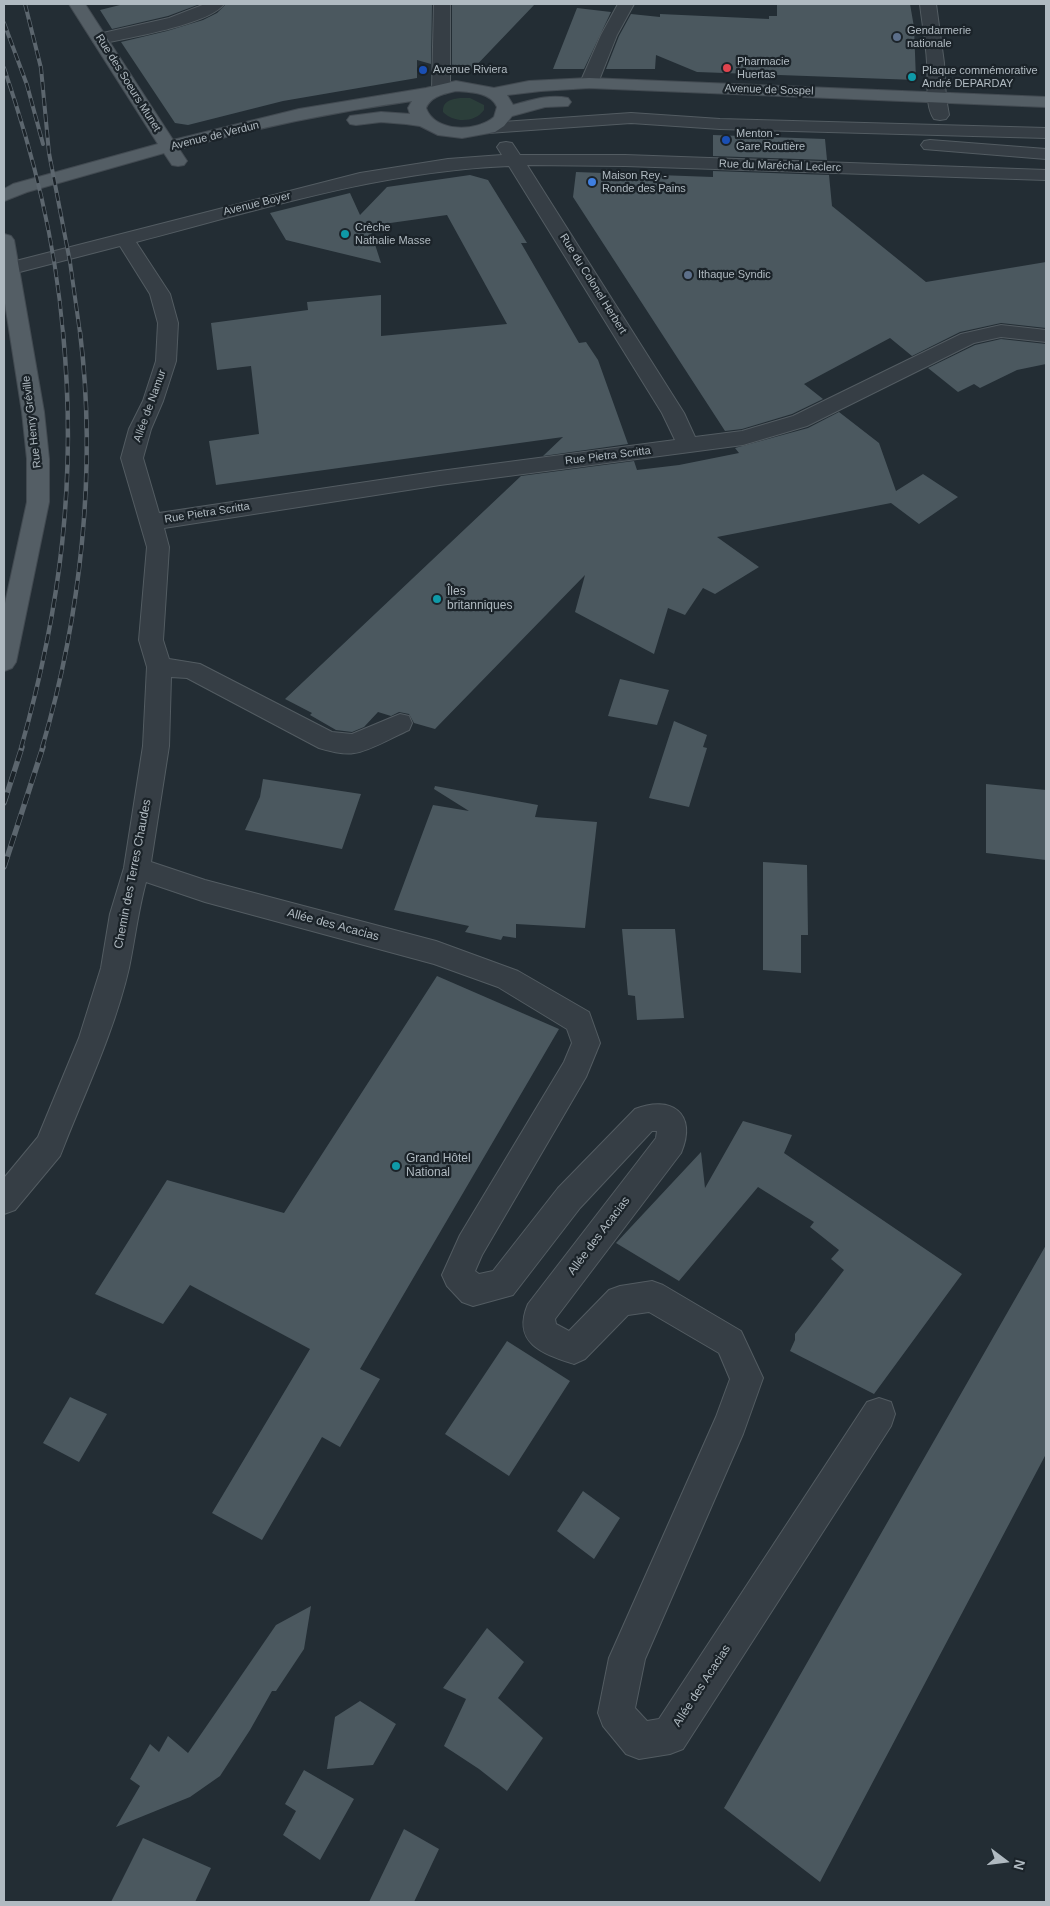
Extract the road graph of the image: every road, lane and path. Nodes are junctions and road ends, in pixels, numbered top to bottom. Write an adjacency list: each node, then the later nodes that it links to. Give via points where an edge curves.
1 (77, 4): 6 (main road, Rue des Soeurs Munet)
2 (216, 4): 6 (street, via 166,24)
3 (442, 4): 8 (street)
4 (626, 4): 7 (street)
5 (928, 4): 14 (street)
6 (100, 39): 25 (main road, Rue des Soeurs Munet)
7 (589, 83): 9 (main road, Avenue de Sospel, via 512,88); 14 (main road, Avenue de Sospel)
8 (436, 91): 9 (main road, Avenue de Verdun, via 470,86); 18 (main road, via 417,106 417,114); 25 (main road, Avenue de Verdun, via 299,114)
9 (493, 93): 15 (main road, via 501,98)
10 (583, 102): 15 (main road, via 544,102)
11 (622, 102): 13 (main road)
12 (1046, 102): 14 (main road, Avenue de Sospel)
13 (661, 103)
14 (938, 106): 16 (main road, Avenue de Sospel); 17 (main road, Avenue de Sospel)
15 (505, 112): 21 (main road)
16 (829, 119): 19 (street); 22 (street); 26 (street, via 942,147)
17 (1046, 119)
18 (422, 121): 20 (main road, via 369,117); 21 (main road, via 437,130 458,133)
19 (720, 124): 21 (street, via 631,118); 23 (street)
20 (333, 125)
21 (488, 128): 28 (street, Rue du Colonel Herbert, via 499,137)
22 (1046, 133)
23 (570, 139)
24 (552, 143): 28 (street)
25 (168, 148): 29 (main road, Rue des Soeurs Munet); 32 (main road, Avenue de Verdun, via 20,188)
26 (1046, 154)
27 (196, 158): 29 (main road, Avenue de Verdun)
28 (514, 159): 31 (street, Rue du Maréchal Leclerc); 33 (street, Avenue Boyer, via 396,170); 37 (street, Rue du Colonel Herbert, via 673,413)
29 (178, 163): 30 (main road, Avenue de Verdun)
30 (160, 168)
31 (1046, 175)
32 (4, 196)
33 (124, 238): 35 (street, Avenue Boyer); 38 (street, Allée de Namur, via 160,294 168,323 166,361 132,458)
34 (4, 240): 35 (main road, Rue Henry Gréville)
35 (7, 269): 39 (main road, Rue Henry Gréville, via 33,412 38,502)
36 (1046, 336): 37 (street, Rue Pietra Scritta, via 1001,332 968,338 800,421 743,438)
37 (688, 446): 38 (street, Rue Pietra Scritta, via 440,478)
38 (151, 522): 40 (street, Chemin des Terres Chaudes, via 158,547 151,640)
39 (4, 662)
40 (159, 667): 41 (street, via 191,670 328,741 354,744); 42 (street, Chemin des Terres Chaudes, via 156,746)
41 (400, 724)
42 (137, 868): 43 (street, Chemin des Terres Chaudes, via 124,914 115,968 90,1047 49,1146); 44 (street, Allée des Acacias, via 205,891 436,953 508,979 579,1021 586,1043 576,1068 471,1245 458,1275 473,1291 502,1284 569,1198 644,1118 663,1117 673,1127 670,1143 539,1315 541,1332 552,1341 574,1348 620,1301 652,1296 730,1342 748,1378 627,1658 616,1712 639,1741 670,1736)
43 (4, 1200)
44 (879, 1414)

